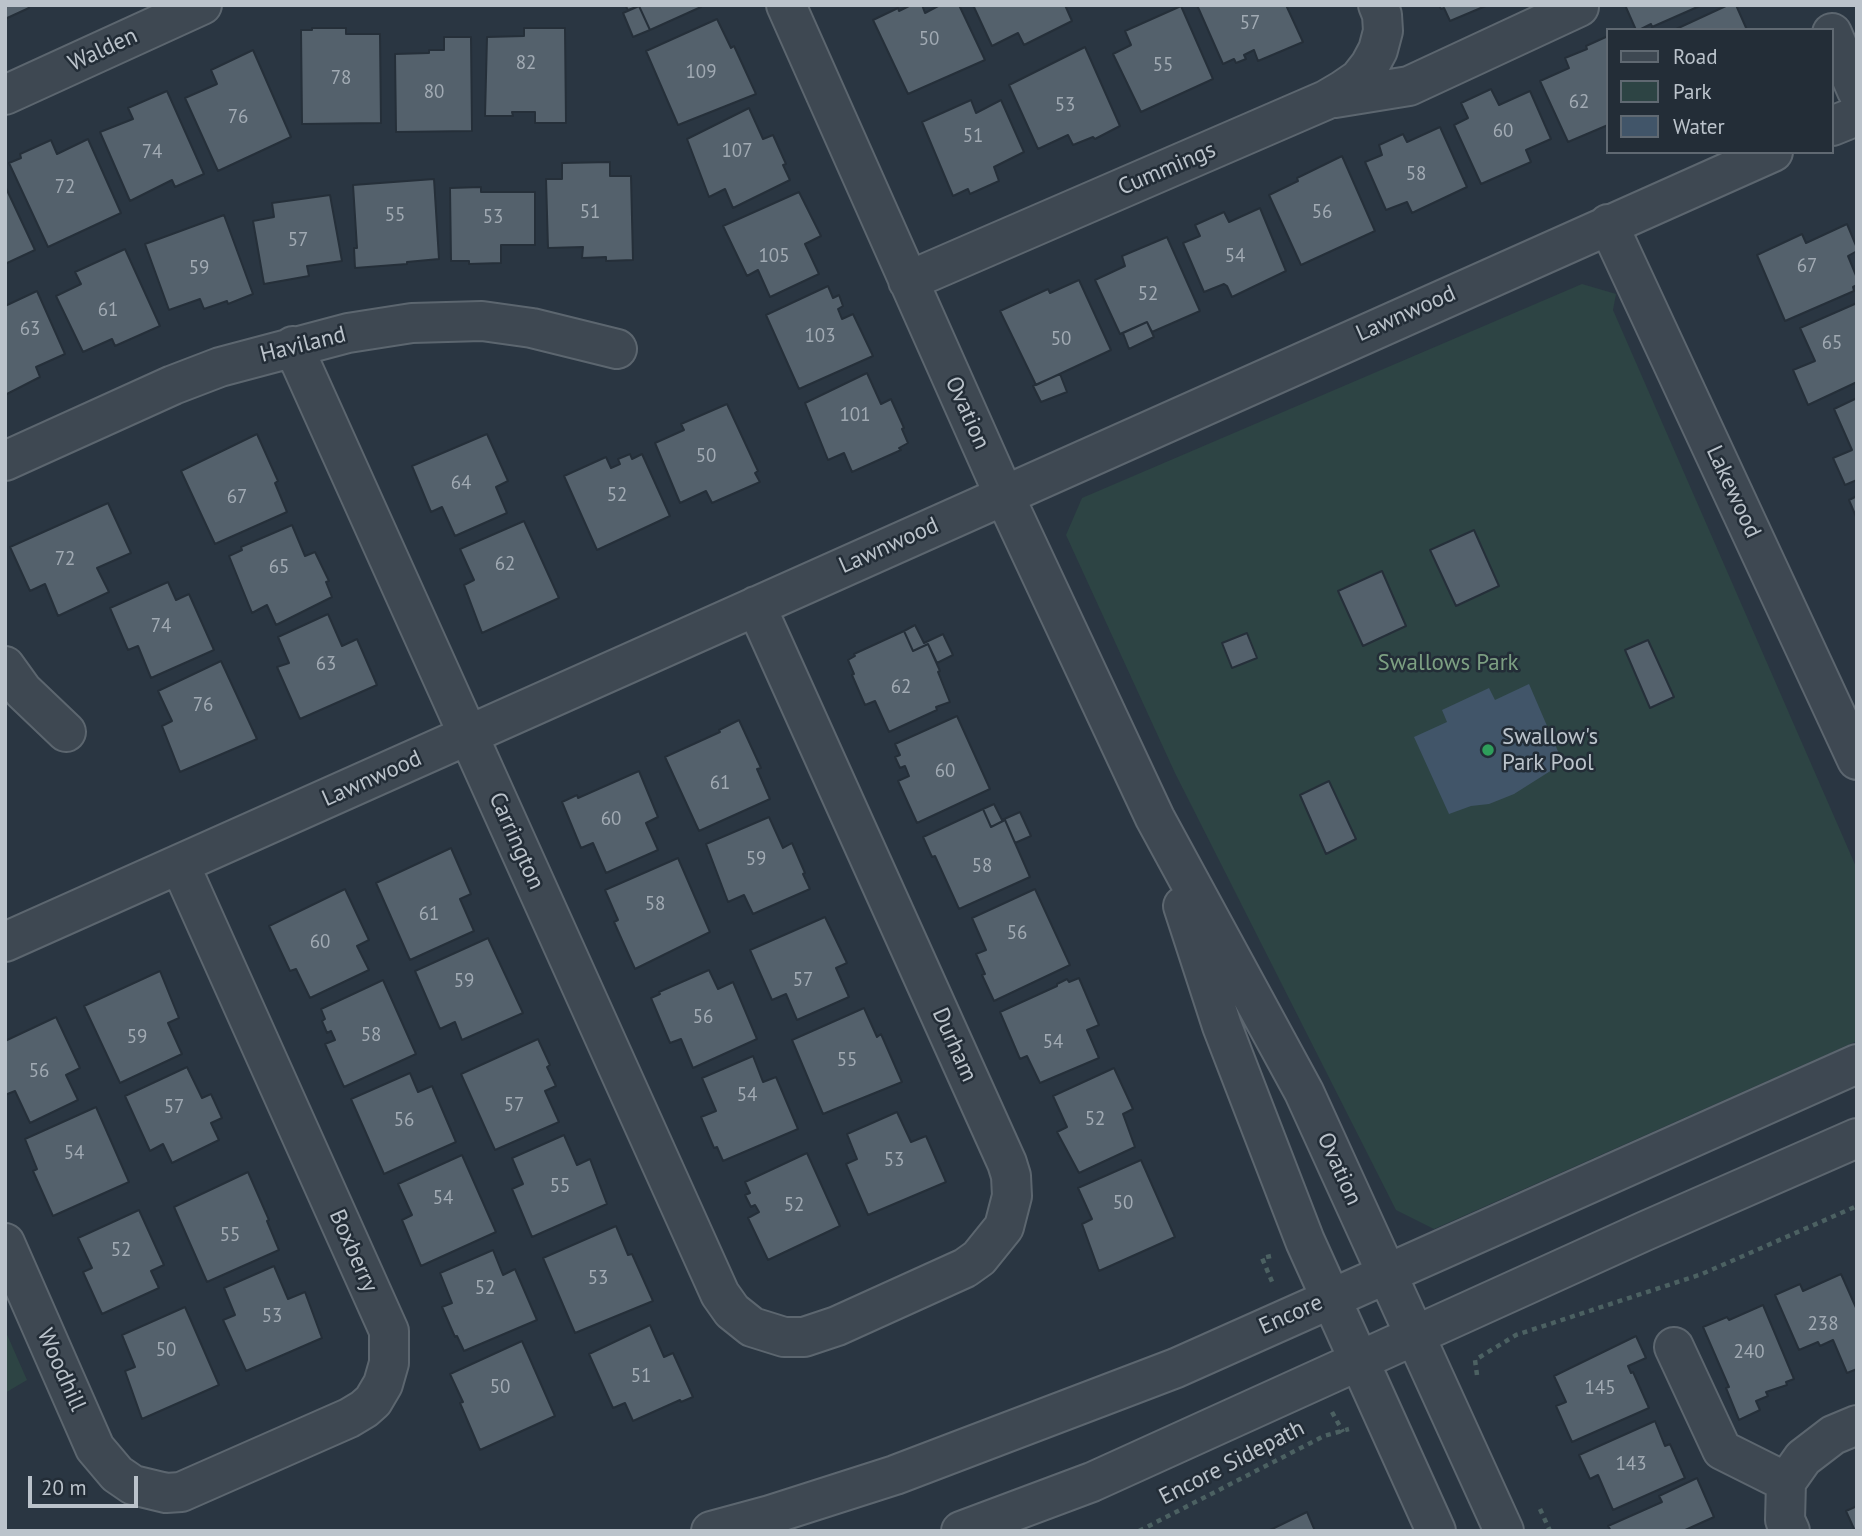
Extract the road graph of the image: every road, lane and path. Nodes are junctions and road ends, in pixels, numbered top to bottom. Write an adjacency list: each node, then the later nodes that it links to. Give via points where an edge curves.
1 (202, 5): 9 (street, Walden)
2 (786, 5): 15 (street, Ovation)
3 (1820, 5): 6 (street)
4 (1578, 7): 10 (street, via 1409,86)
5 (1380, 10): 10 (street, Cummings, via 1383,31 1370,65 1359,79)
6 (1831, 28)
7 (1834, 36): 8 (street)
8 (1857, 91)
9 (5, 95)
10 (1326, 100): 15 (street, Cummings)
11 (1857, 116): 12 (street)
12 (1834, 125)
13 (1768, 154): 14 (street, Lawnwood)
14 (1608, 224): 19 (street, Lawnwood); 24 (street, Lakewood)
15 (908, 281): 19 (street, Ovation)
16 (293, 346): 17 (street, Haviland, via 385,327 460,321 514,324); 18 (street, Haviland, via 173,385); 23 (street, Carrington)
17 (617, 349)
18 (5, 461)
19 (1004, 495): 20 (street, Lawnwood); 25 (street, Ovation)
20 (756, 606): 23 (street, Lawnwood); 34 (street, Durham, via 1004,1155 1012,1196 1003,1230 965,1268 820,1333 786,1337)
21 (5, 666): 22 (street)
22 (65, 733)
23 (467, 735): 26 (street, Lawnwood); 34 (street, Carrington, via 720,1294)
24 (1857, 760)
25 (1154, 818): 32 (street, Ovation, via 1304,1092); 33 (street, Ovation, via 1222,1026)
26 (180, 865): 27 (street, Lawnwood); 42 (street, Boxberry, via 389,1331 389,1363 373,1401 349,1418 181,1492)
27 (5, 942)
28 (1857, 1064): 32 (street, Encore)
29 (1857, 1138): 35 (street)
30 (1857, 1206): 38 (path, via 1702,1274 1516,1335 1475,1360)
31 (5, 1243): 42 (street, Woodhill, via 95,1448)
32 (1386, 1274): 33 (street, Encore); 35 (street, Ovation)
33 (1331, 1297): 37 (street, Ovation); 44 (street, Encore, via 1176,1368 1003,1436 895,1475)
34 (751, 1327)
35 (1415, 1336): 37 (street); 48 (street, Ovation)
36 (1674, 1347): 41 (street, via 1722,1450)
37 (1360, 1362): 45 (street, via 1092,1482); 47 (street, Ovation)
38 (1480, 1386)
39 (1857, 1424): 41 (street, via 1833,1435)
40 (1343, 1432): 46 (path, Encore Sidepath, via 1324,1436)
41 (1794, 1470): 50 (street, via 1785,1520)
42 (133, 1485)
43 (1538, 1507): 49 (path)
44 (711, 1531)
45 (961, 1531)
46 (1139, 1531)
47 (1436, 1531)
48 (1504, 1531)
49 (1550, 1531)
50 (1790, 1531)

